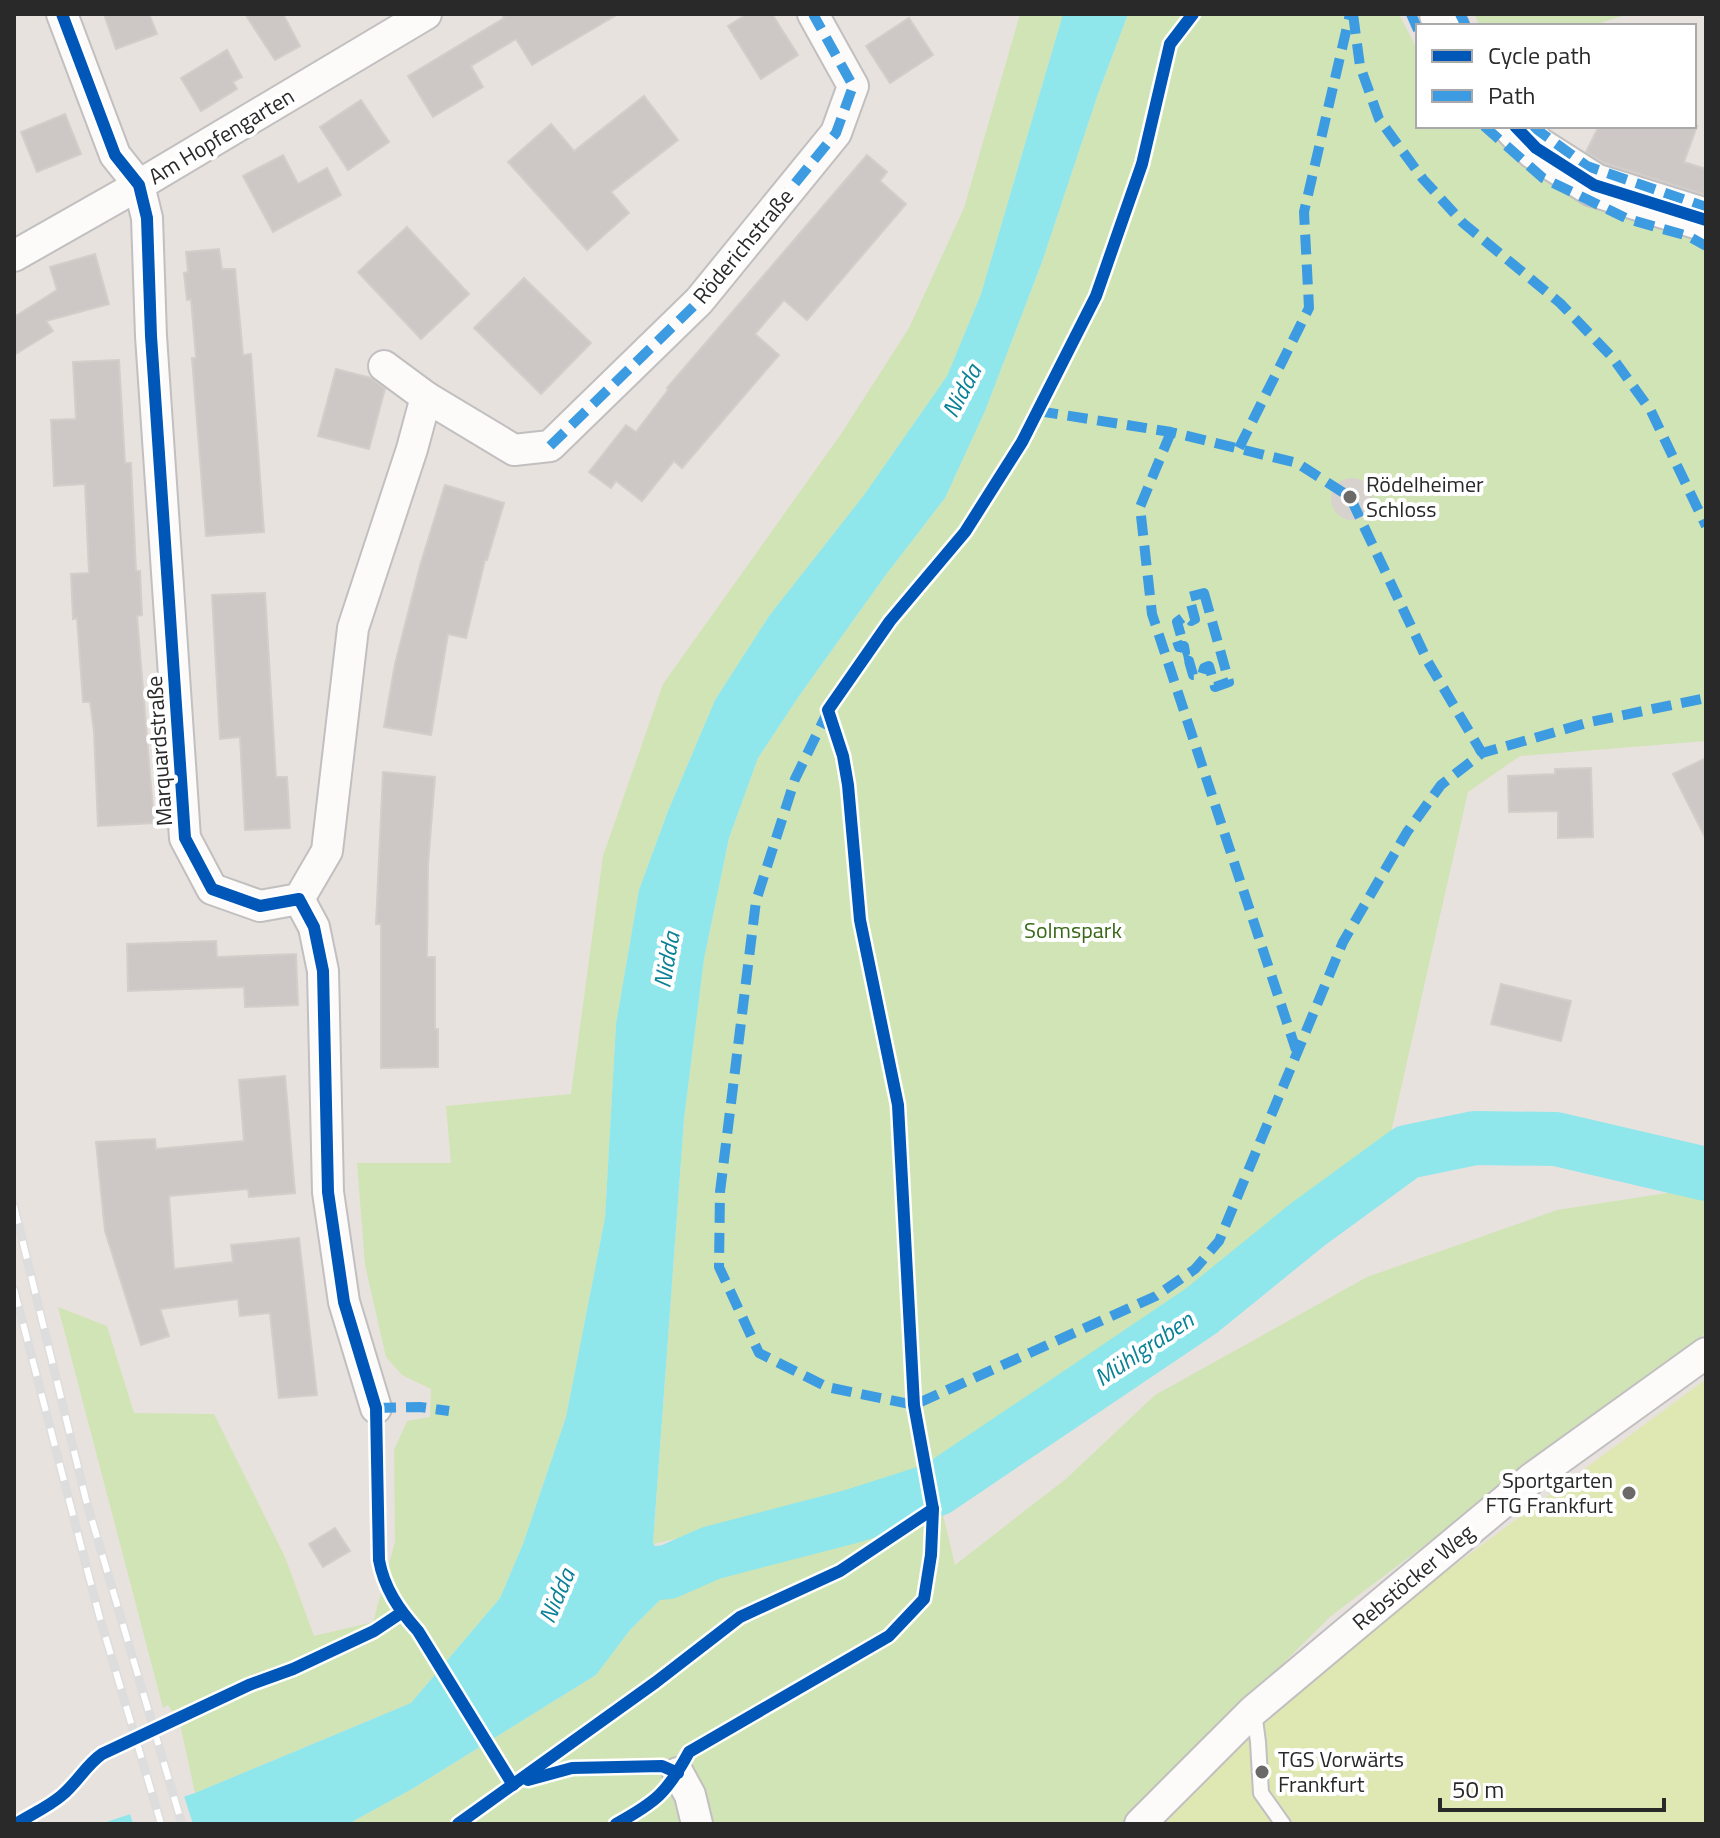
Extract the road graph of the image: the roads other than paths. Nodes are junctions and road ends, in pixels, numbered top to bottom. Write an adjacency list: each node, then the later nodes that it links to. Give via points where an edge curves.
1 (62, 14): 5 (street, Marquardstraße, via 115,155)
2 (426, 14): 5 (street, Am Hopfengarten)
3 (813, 14): 9 (street, Röderichstraße, via 853,86 836,133 699,301 550,446 514,450)
4 (1517, 128): 6 (main road, via 1536,148 1594,185)
5 (139, 185): 7 (street, Am Hopfengarten); 10 (street, Marquardstraße, via 147,218 185,838 212,889 260,906)
6 (1706, 220)
7 (14, 256)
8 (384, 366): 9 (street)
9 (426, 397): 10 (street, via 353,628 327,851)
10 (299, 899): 12 (street, via 314,927 323,971 328,1192 344,1302)
11 (1706, 1353): 13 (street, Rebstöcker Weg, via 1531,1479)
12 (376, 1408)
13 (1253, 1711): 16 (street, Rebstöcker Weg); 17 (lane, via 1261,1793)
14 (678, 1773): 15 (street)
15 (697, 1824)
16 (1140, 1824)
17 (1283, 1824)

